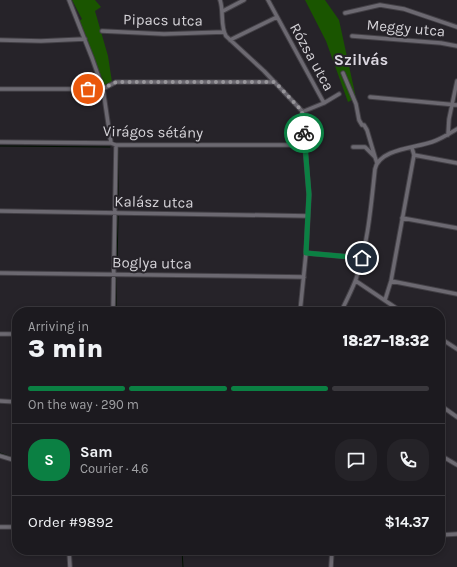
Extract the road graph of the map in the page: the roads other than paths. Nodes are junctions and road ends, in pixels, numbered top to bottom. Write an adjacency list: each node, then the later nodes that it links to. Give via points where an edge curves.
1 (69, 0): 12 (street)
2 (220, 0): 5 (street)
3 (244, 0): 5 (street)
4 (268, 0): 7 (street, Rózsa utca)
5 (223, 11): 10 (street)
6 (346, 13): 8 (street, via 380,5 404,9)
7 (277, 18): 14 (street); 23 (street, Rózsa utca)
8 (457, 27)
9 (102, 31): 10 (street, Pipacs utca, via 164,34)
10 (224, 32): 14 (street)
11 (352, 36): 15 (street, Meggy utca)
12 (85, 39): 13 (street); 20 (street)
13 (0, 40)
14 (230, 40): 18 (street)
15 (457, 46)
16 (343, 73): 36 (street)
17 (457, 81): 24 (street)
18 (275, 82): 20 (street, via 116,82); 26 (street)
19 (0, 89): 20 (street)
20 (102, 89): 30 (street)
21 (339, 94): 23 (street)
22 (370, 97): 24 (street)
23 (324, 103): 26 (street)
24 (452, 105): 25 (street); 28 (street)
25 (457, 105)
26 (302, 112): 32 (street)
27 (457, 128): 28 (street)
28 (448, 134): 34 (street, via 431,143)
29 (0, 142): 30 (street, Virágos sétány)
30 (111, 143): 31 (street, Virágos sétány)
31 (116, 145): 32 (street, Virágos sétány); 40 (street)
32 (304, 145): 41 (street, via 309,194)
33 (353, 147): 36 (street, via 365,147)
34 (412, 148): 35 (street); 37 (street, via 387,154)
35 (414, 155): 38 (street); 42 (street)
36 (376, 157): 37 (street)
37 (377, 163): 45 (street)
38 (457, 163)
39 (0, 211): 40 (street, Kalász utca)
40 (115, 214): 41 (street, Kalász utca); 47 (street)
41 (308, 216): 44 (street)
42 (402, 218): 43 (street); 50 (street)
43 (457, 228)
44 (306, 253): 45 (street); 48 (street)
45 (362, 258): 49 (street)
46 (0, 273): 47 (street, Boglya utca)
47 (115, 275): 48 (street, Boglya utca); 53 (street)
48 (304, 277): 54 (street)
49 (356, 281): 52 (street); 55 (street)
50 (391, 281): 51 (street); 52 (street)
51 (457, 294)
52 (385, 300): 56 (street)
53 (113, 307)
54 (301, 307)
55 (343, 307)
56 (395, 307)
57 (0, 334): 58 (street)
58 (12, 334)
59 (445, 342): 60 (street)
60 (457, 350)
61 (0, 401): 62 (street)
62 (12, 402)
63 (445, 409): 64 (street)
64 (457, 417)
65 (0, 456): 67 (street)
66 (445, 458): 68 (street)
67 (12, 460)
68 (457, 465)
69 (0, 527): 70 (street)
70 (12, 527)
71 (457, 534): 72 (street)
72 (445, 535)
73 (69, 555): 75 (street)
74 (332, 555): 76 (street)
75 (70, 567)
76 (331, 567)

